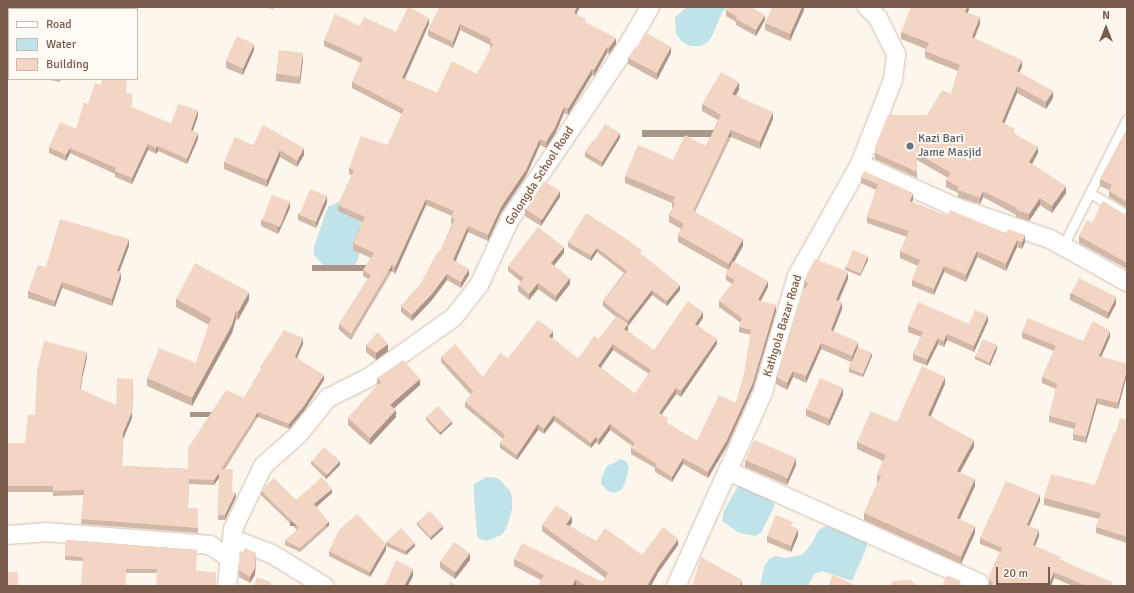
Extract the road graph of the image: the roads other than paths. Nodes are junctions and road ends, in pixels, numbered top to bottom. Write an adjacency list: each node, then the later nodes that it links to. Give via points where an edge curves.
1 (650, 7): 11 (street, Golongda School Road, via 628,45 510,219 479,286 454,317 368,378 328,398 298,435 263,466 233,529)
2 (867, 7): 4 (street, Kathgola Bazar Road, via 878,18 896,54 894,80)
3 (1127, 119): 5 (lane)
4 (860, 164): 7 (street, via 955,207 1050,239); 9 (street, Kathgola Bazar Road, via 797,276 763,392)
5 (1090, 193): 6 (lane); 7 (lane)
6 (1127, 215)
7 (1063, 246): 8 (street)
8 (1127, 282)
9 (728, 471): 13 (street); 16 (street, Kathgola Bazar Road)
10 (7, 534): 12 (street, via 46,532 210,545)
11 (232, 539): 12 (street, Golongda School Road); 15 (street, via 272,554)
12 (231, 559): 14 (street, Golongda School Road)
13 (979, 583)
14 (228, 586)
15 (324, 586)
16 (676, 586)

